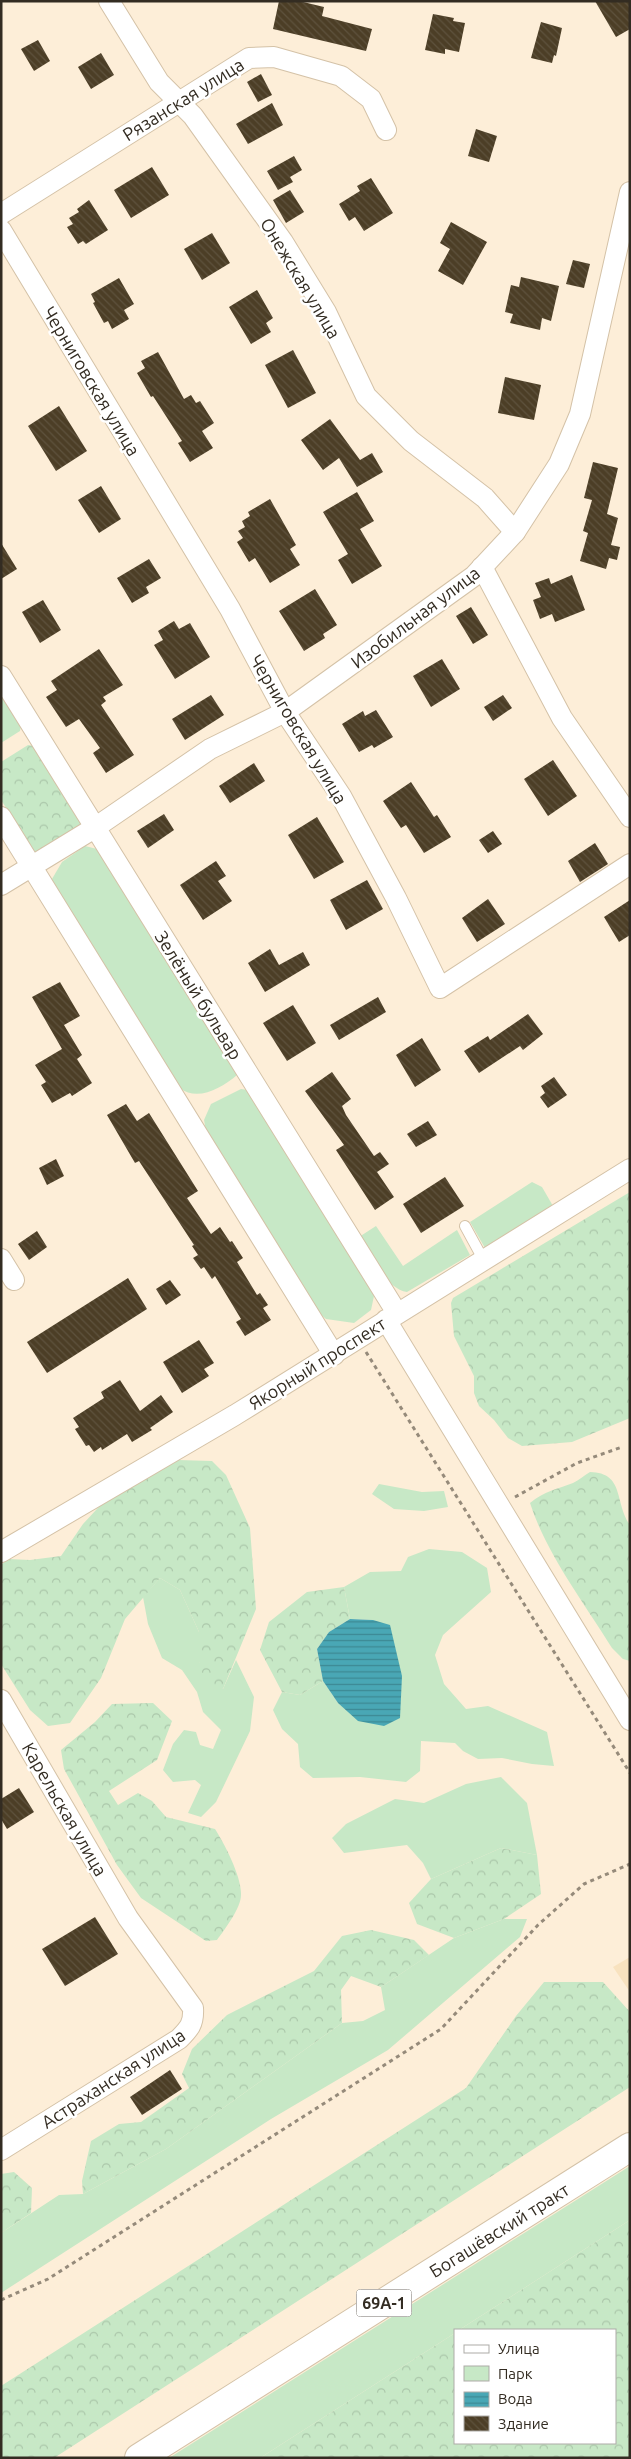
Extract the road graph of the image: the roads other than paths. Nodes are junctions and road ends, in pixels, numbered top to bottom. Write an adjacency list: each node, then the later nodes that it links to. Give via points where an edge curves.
1 (109, 1): 2 (street, Онежская улица, via 159,82)
2 (178, 102): 3 (street, Рязанская улица, via 249,58 274,57 341,76 371,99); 5 (street, Рязанская улица); 7 (street, Онежская улица, via 194,116 283,242 326,312 366,396 411,441 485,498)
3 (386, 130)
4 (630, 192): 7 (street, Изобильная улица, via 580,414 559,464)
5 (1, 214)
6 (1, 230): 10 (street, Черниговская улица, via 230,609)
7 (515, 532): 8 (street, Изобильная улица)
8 (482, 567): 10 (street, Изобильная улица, via 410,624); 12 (street, via 562,718)
9 (1, 676): 13 (street, Зелёный бульвар)
10 (285, 712): 13 (street, Изобильная улица, via 210,750); 14 (street, Черниговская улица, via 340,796 396,898 440,988)
11 (1, 817): 15 (street)
12 (630, 817)
13 (96, 827): 15 (street, Изобильная улица); 22 (street, Зелёный бульвар)
14 (630, 864)
15 (32, 867): 16 (street, Изобильная улица); 23 (street)
16 (1, 886)
17 (630, 1169): 20 (street, Якорный проспект)
18 (464, 1226): 20 (lane)
19 (1, 1259): 21 (street)
20 (483, 1259): 22 (street, Якорный проспект)
21 (14, 1280)
22 (392, 1317): 23 (street, Якорный проспект); 26 (street, Зелёный бульвар, via 500,1506)
23 (334, 1355): 24 (street, Якорный проспект)
24 (1, 1552)
25 (1, 1700): 27 (street, Карельская улица)
26 (630, 1720)
27 (128, 1918): 29 (street, Астраханская улица, via 193,2008 191,2027 178,2039)
28 (630, 2147): 30 (main road, Богашёвский тракт / 69А-1)
29 (1, 2150)
30 (139, 2458)

